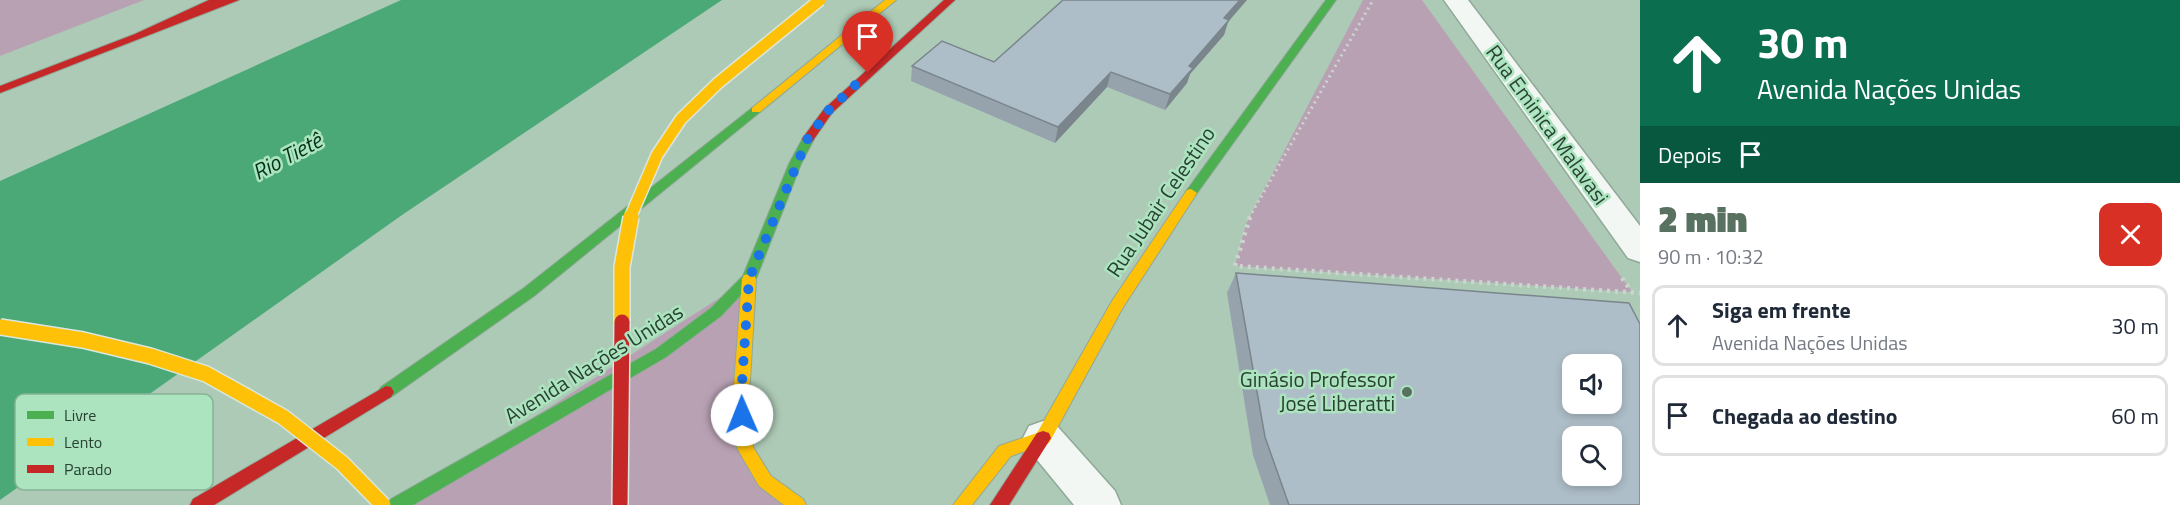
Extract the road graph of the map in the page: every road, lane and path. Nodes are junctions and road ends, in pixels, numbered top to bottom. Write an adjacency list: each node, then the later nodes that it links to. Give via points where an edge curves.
1 (217, 0): 9 (main road)
2 (234, 0): 9 (main road)
3 (820, 0): 20 (main road, bridge, via 718,83 681,119 657,155 630,219 622,267)
4 (891, 0): 17 (main road, bridge, via 561,267 454,347 363,408)
5 (950, 0): 13 (main road, Avenida Nações Unidas, via 828,111 807,140)
6 (1331, 0): 16 (main road, Rua Jubair Celestino, via 1188,197 1117,305)
7 (1373, 0): 14 (path, via 1246,224 1235,266)
8 (1456, 0): 11 (street, Rua Eminica Malavasi)
9 (139, 36): 10 (main road)
10 (0, 90)
11 (1628, 219): 12 (street, Rua Eminica Malavasi)
12 (1640, 250)
13 (749, 279): 19 (main road, Avenida Nações Unidas, via 716,312 661,353); 21 (main road, via 741,398 745,448 765,482)
14 (1640, 293)
15 (0, 327): 18 (main road, bridge, via 83,340 206,374 283,417 342,463)
16 (1043, 438): 22 (main road, via 1005,451); 23 (main road, Rua Jubair Celestino); 24 (street)
17 (199, 505)
18 (383, 505)
19 (397, 505)
20 (620, 505)
21 (797, 505)
22 (962, 505)
23 (999, 505)
24 (1100, 505)

